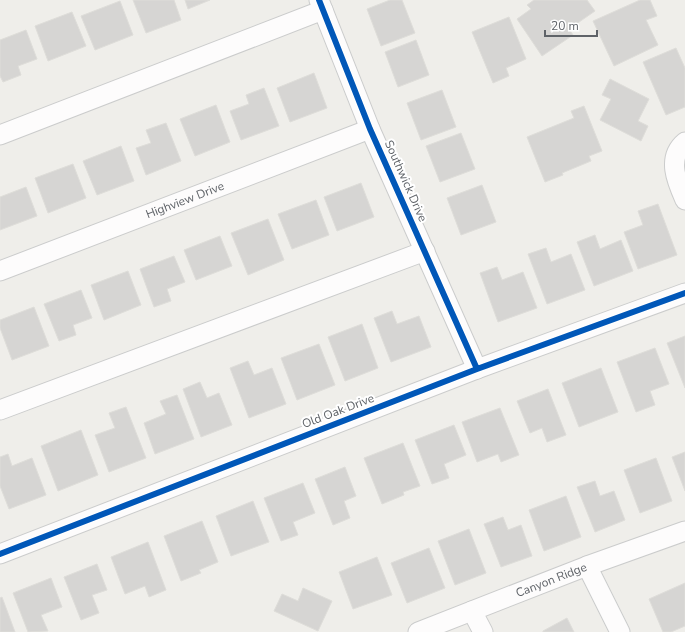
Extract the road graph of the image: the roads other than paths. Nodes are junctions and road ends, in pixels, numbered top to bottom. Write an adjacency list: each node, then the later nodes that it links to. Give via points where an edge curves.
1 (321, 5): 2 (street, Southwick Drive); 3 (street)
2 (370, 129): 6 (street, Southwick Drive); 7 (street, Highview Drive)
3 (0, 135)
4 (685, 142): 5 (street, via 679,147 674,165 677,182)
5 (685, 200)
6 (425, 251): 9 (street, Southwick Drive); 10 (street)
7 (0, 271)
8 (685, 292): 9 (street, Old Oak Drive)
9 (477, 369): 12 (street, Old Oak Drive)
10 (0, 410)
11 (685, 531): 13 (street, Canyon Ridge)
12 (0, 554)
13 (587, 566): 14 (street, Canyon Ridge); 17 (street)
14 (472, 611): 15 (street, Canyon Ridge); 16 (street)
15 (418, 632)
16 (483, 632)
17 (620, 632)

